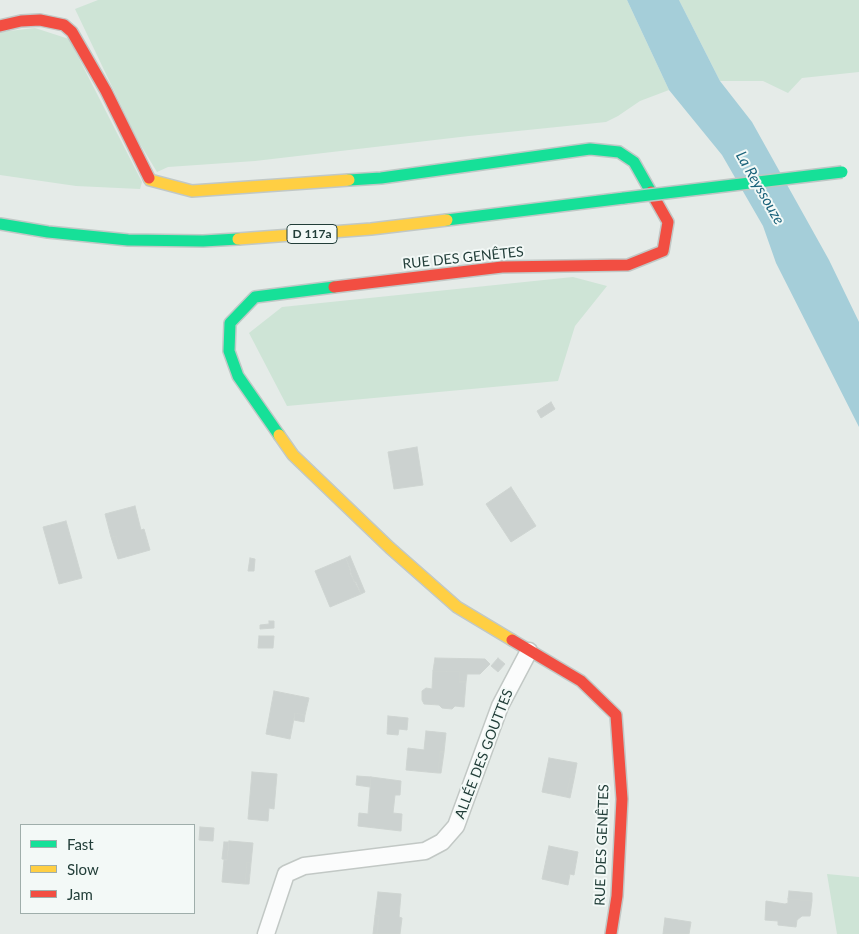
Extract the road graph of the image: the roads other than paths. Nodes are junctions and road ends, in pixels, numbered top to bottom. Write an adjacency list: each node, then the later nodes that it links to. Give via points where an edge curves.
1 (0, 26): 4 (street, RUE DES GENÊTES, via 40,20 64,25 72,32 106,91 150,180 192,191 381,178 590,149 619,152 634,162 668,222 663,252 628,265 502,267 255,297 230,323 229,351 238,376 293,455 457,607)
2 (846, 171): 3 (street, D 117a, bridge, via 272,238 128,240)
3 (0, 224)
4 (529, 651): 5 (street, ALLÉE DES GOUTTES, via 500,706 456,826 442,842 425,851 304,866 286,874); 6 (street, RUE DES GENÊTES, via 581,681 616,715 622,799 617,896)
5 (266, 934)
6 (611, 934)

